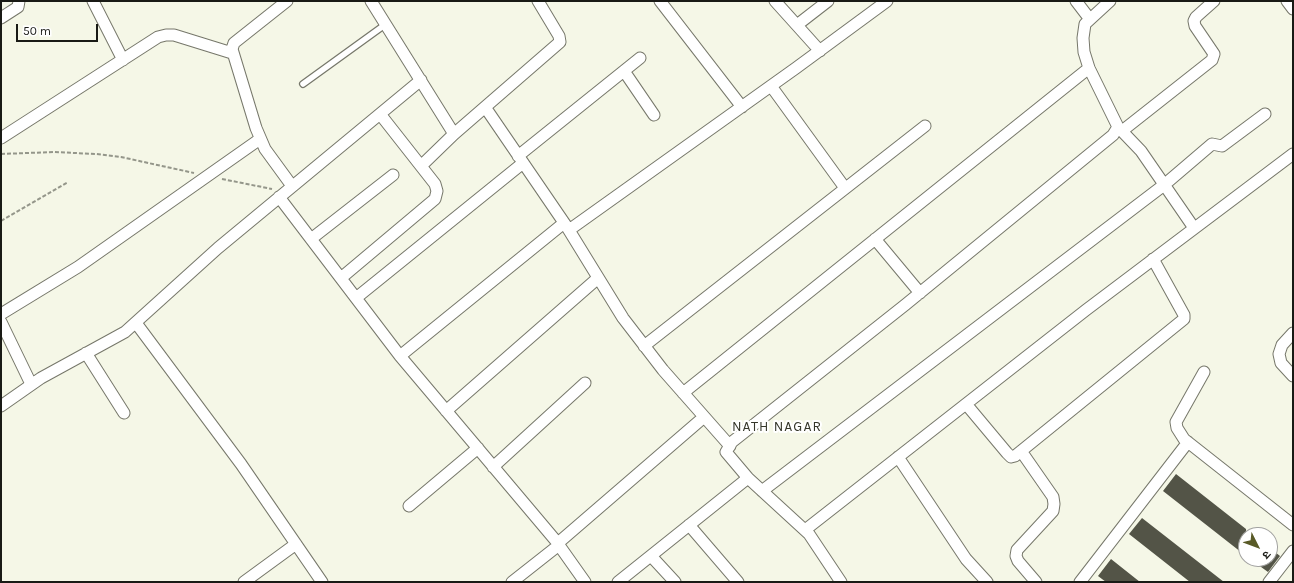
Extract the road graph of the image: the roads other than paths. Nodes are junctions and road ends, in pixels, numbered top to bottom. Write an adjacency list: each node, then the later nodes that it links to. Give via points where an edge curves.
1 (18, 1): 15 (street, via 18,7)
2 (93, 1): 22 (street)
3 (287, 1): 20 (street, via 234,43)
4 (371, 1): 17 (street)
5 (538, 1): 28 (street, via 560,42)
6 (660, 1): 29 (street)
7 (775, 1): 18 (street)
8 (828, 1): 18 (street)
9 (888, 1): 19 (street)
10 (1076, 1): 16 (street)
11 (1110, 1): 16 (street)
12 (1214, 1): 34 (street, via 1194,21 1214,54 1212,60)
13 (1287, 1): 14 (street)
14 (1293, 8)
15 (1, 18)
16 (1089, 18): 23 (street, via 1083,30 1084,52)
17 (386, 24): 25 (street); 26 (lane)
18 (797, 25): 19 (street)
19 (820, 51): 27 (street)
20 (232, 53): 22 (street, via 174,35 166,35); 37 (street)
21 (640, 58): 24 (street)
22 (123, 60): 36 (street)
23 (1089, 68): 34 (street); 49 (street)
24 (624, 71): 32 (street); 39 (street)
25 (421, 80): 30 (street); 35 (street)
26 (303, 84)
27 (771, 86): 29 (street); 44 (street)
28 (485, 107): 35 (street); 39 (street)
29 (742, 107): 46 (street)
30 (380, 114): 40 (street); 43 (street)
31 (1265, 114): 42 (street, via 1222,146 1212,144)
32 (654, 115)
33 (926, 126): 44 (street)
34 (1120, 129): 42 (street, via 1141,151); 53 (street)
35 (454, 134): 40 (street)
36 (1, 138)
37 (260, 139): 43 (street); 55 (street, via 69,273)
38 (1293, 154): 47 (street)
39 (521, 159): 46 (street); 54 (street)
40 (420, 166): 51 (street, via 435,184 435,199)
41 (393, 175): 48 (street)
42 (1164, 185): 47 (street); 80 (street)
43 (292, 186): 45 (street)
44 (845, 188): 60 (street)
45 (279, 197): 48 (street); 57 (street)
46 (567, 226): 52 (street); 62 (street)
47 (1194, 228): 50 (street)
48 (311, 239): 51 (street)
49 (875, 239): 53 (street); 67 (street)
50 (1153, 259): 68 (street); 76 (street, via 1184,319)
51 (340, 278): 54 (street)
52 (598, 278): 60 (street); 70 (street)
53 (920, 293): 74 (street)
54 (356, 298): 62 (street)
55 (1, 314)
56 (1, 322): 59 (street)
57 (136, 322): 61 (street, via 116,338); 85 (street, via 241,464)
58 (1293, 333): 64 (street, via 1282,345 1279,354 1281,364)
59 (5, 339): 66 (street)
60 (644, 346): 67 (street)
61 (86, 353): 66 (street); 71 (street)
62 (400, 356): 70 (street)
63 (1204, 372): 73 (street, via 1176,422 1177,428)
64 (1293, 376)
65 (585, 383): 78 (street)
66 (31, 384): 69 (street)
67 (683, 393): 72 (street)
68 (966, 404): 76 (street, via 1011,457); 77 (street)
69 (1, 406)
70 (446, 411): 75 (street)
71 (124, 413)
72 (704, 417): 74 (street); 86 (street)
73 (1188, 442): 83 (street); 99 (street)
74 (730, 446): 79 (street, via 726,452)
75 (478, 448): 78 (street); 81 (street)
76 (1020, 452): 98 (street, via 1052,497 1054,504 1053,511 1017,550 1018,561)
77 (898, 457): 84 (street); 97 (street, via 966,559)
78 (493, 467): 86 (street)
79 (748, 478): 80 (street); 82 (street)
80 (762, 491): 84 (street)
81 (409, 506)
82 (689, 525): 88 (street); 95 (street)
83 (1293, 525)
84 (804, 530): 96 (street)
85 (296, 544): 89 (street); 90 (street)
86 (558, 544): 91 (street); 92 (street)
87 (1293, 551): 100 (street)
88 (651, 556): 93 (street); 94 (street)
89 (252, 580)
90 (322, 582)
91 (512, 582)
92 (585, 582)
93 (618, 582)
94 (676, 582)
95 (738, 582)
96 (841, 582)
97 (987, 582)
98 (1036, 582)
99 (1080, 582)
100 (1269, 582)

